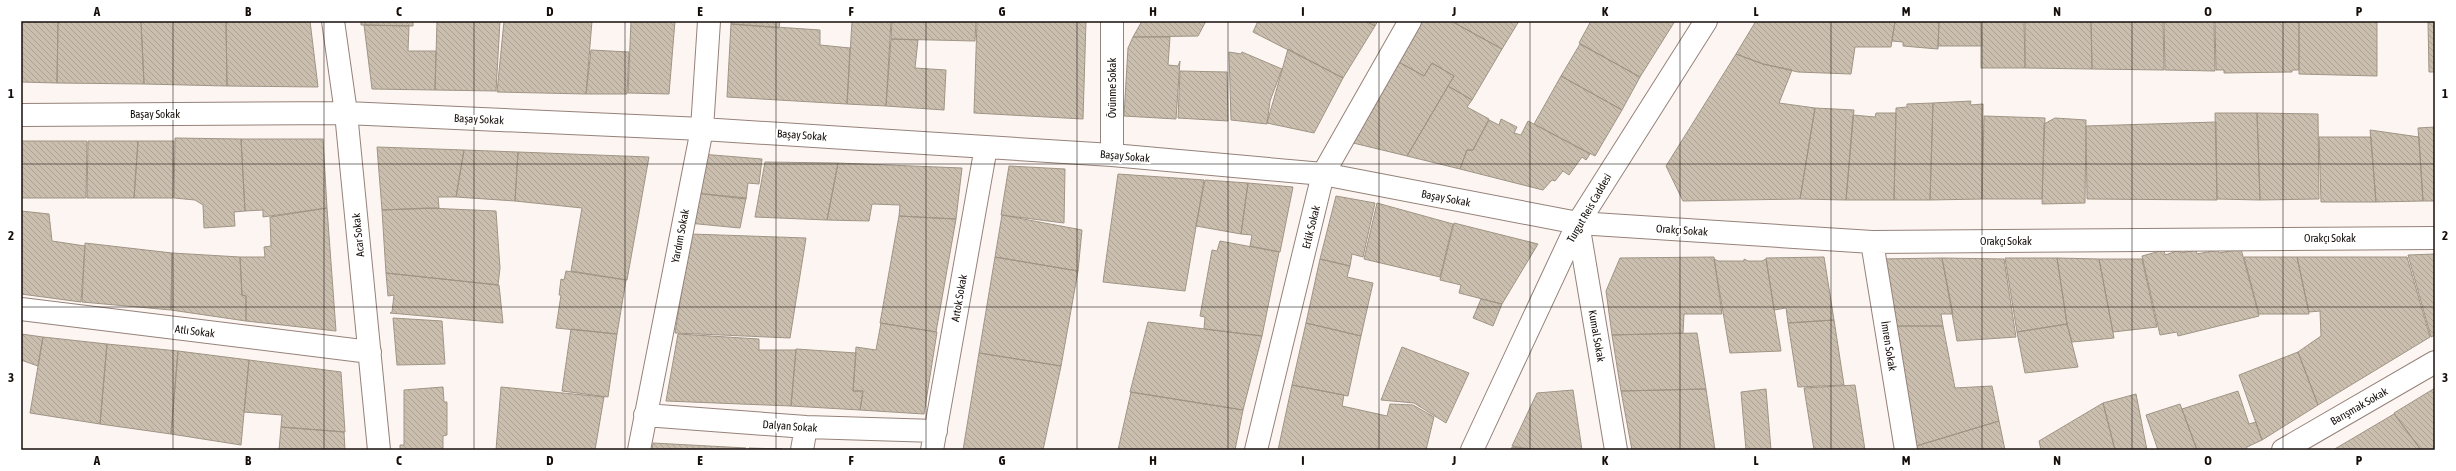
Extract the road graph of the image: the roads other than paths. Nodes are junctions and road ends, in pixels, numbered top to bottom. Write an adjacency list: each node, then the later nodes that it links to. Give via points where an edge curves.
1 (333, 21): 6 (street, Acar Sokak)
2 (709, 21): 8 (street, Yardım Sokak)
3 (1112, 21): 10 (street, Övünme Sokak)
4 (1410, 21): 11 (street, Erlik Sokak)
5 (1706, 21): 12 (street, Turgut Reis Caddesi)
6 (346, 113): 7 (street, Başay Sokak); 8 (street, Başay Sokak); 16 (street, Acar Sokak)
7 (21, 115)
8 (702, 129): 9 (street, Başay Sokak); 18 (street, Yardım Sokak)
9 (986, 146): 10 (street, Başay Sokak); 20 (street, Artok Sokak)
10 (1112, 155): 11 (street, Başay Sokak)
11 (1324, 174): 12 (street, Başay Sokak); 24 (street, Erlik Sokak)
12 (1578, 223): 14 (street, Orakçı Sokak); 25 (street, Turgut Reis Caddesi); 26 (street, Kumal Sokak)
13 (2435, 238): 14 (street, Orakçı Sokak)
14 (1872, 242): 27 (street, İmren Sokak)
15 (21, 309): 16 (street, Atlı Sokak)
16 (370, 352): 21 (street, Acar Sokak)
17 (2435, 362): 28 (street, Barışmak Sokak)
18 (645, 415): 19 (street, Dalyan Sokak); 22 (street, Yardım Sokak)
19 (806, 427): 20 (street, Dalyan Sokak); 23 (street)
20 (934, 440)
21 (379, 450)
22 (639, 450)
23 (802, 450)
24 (1256, 450)
25 (1472, 450)
26 (1616, 450)
27 (1906, 450)
28 (2284, 450)

